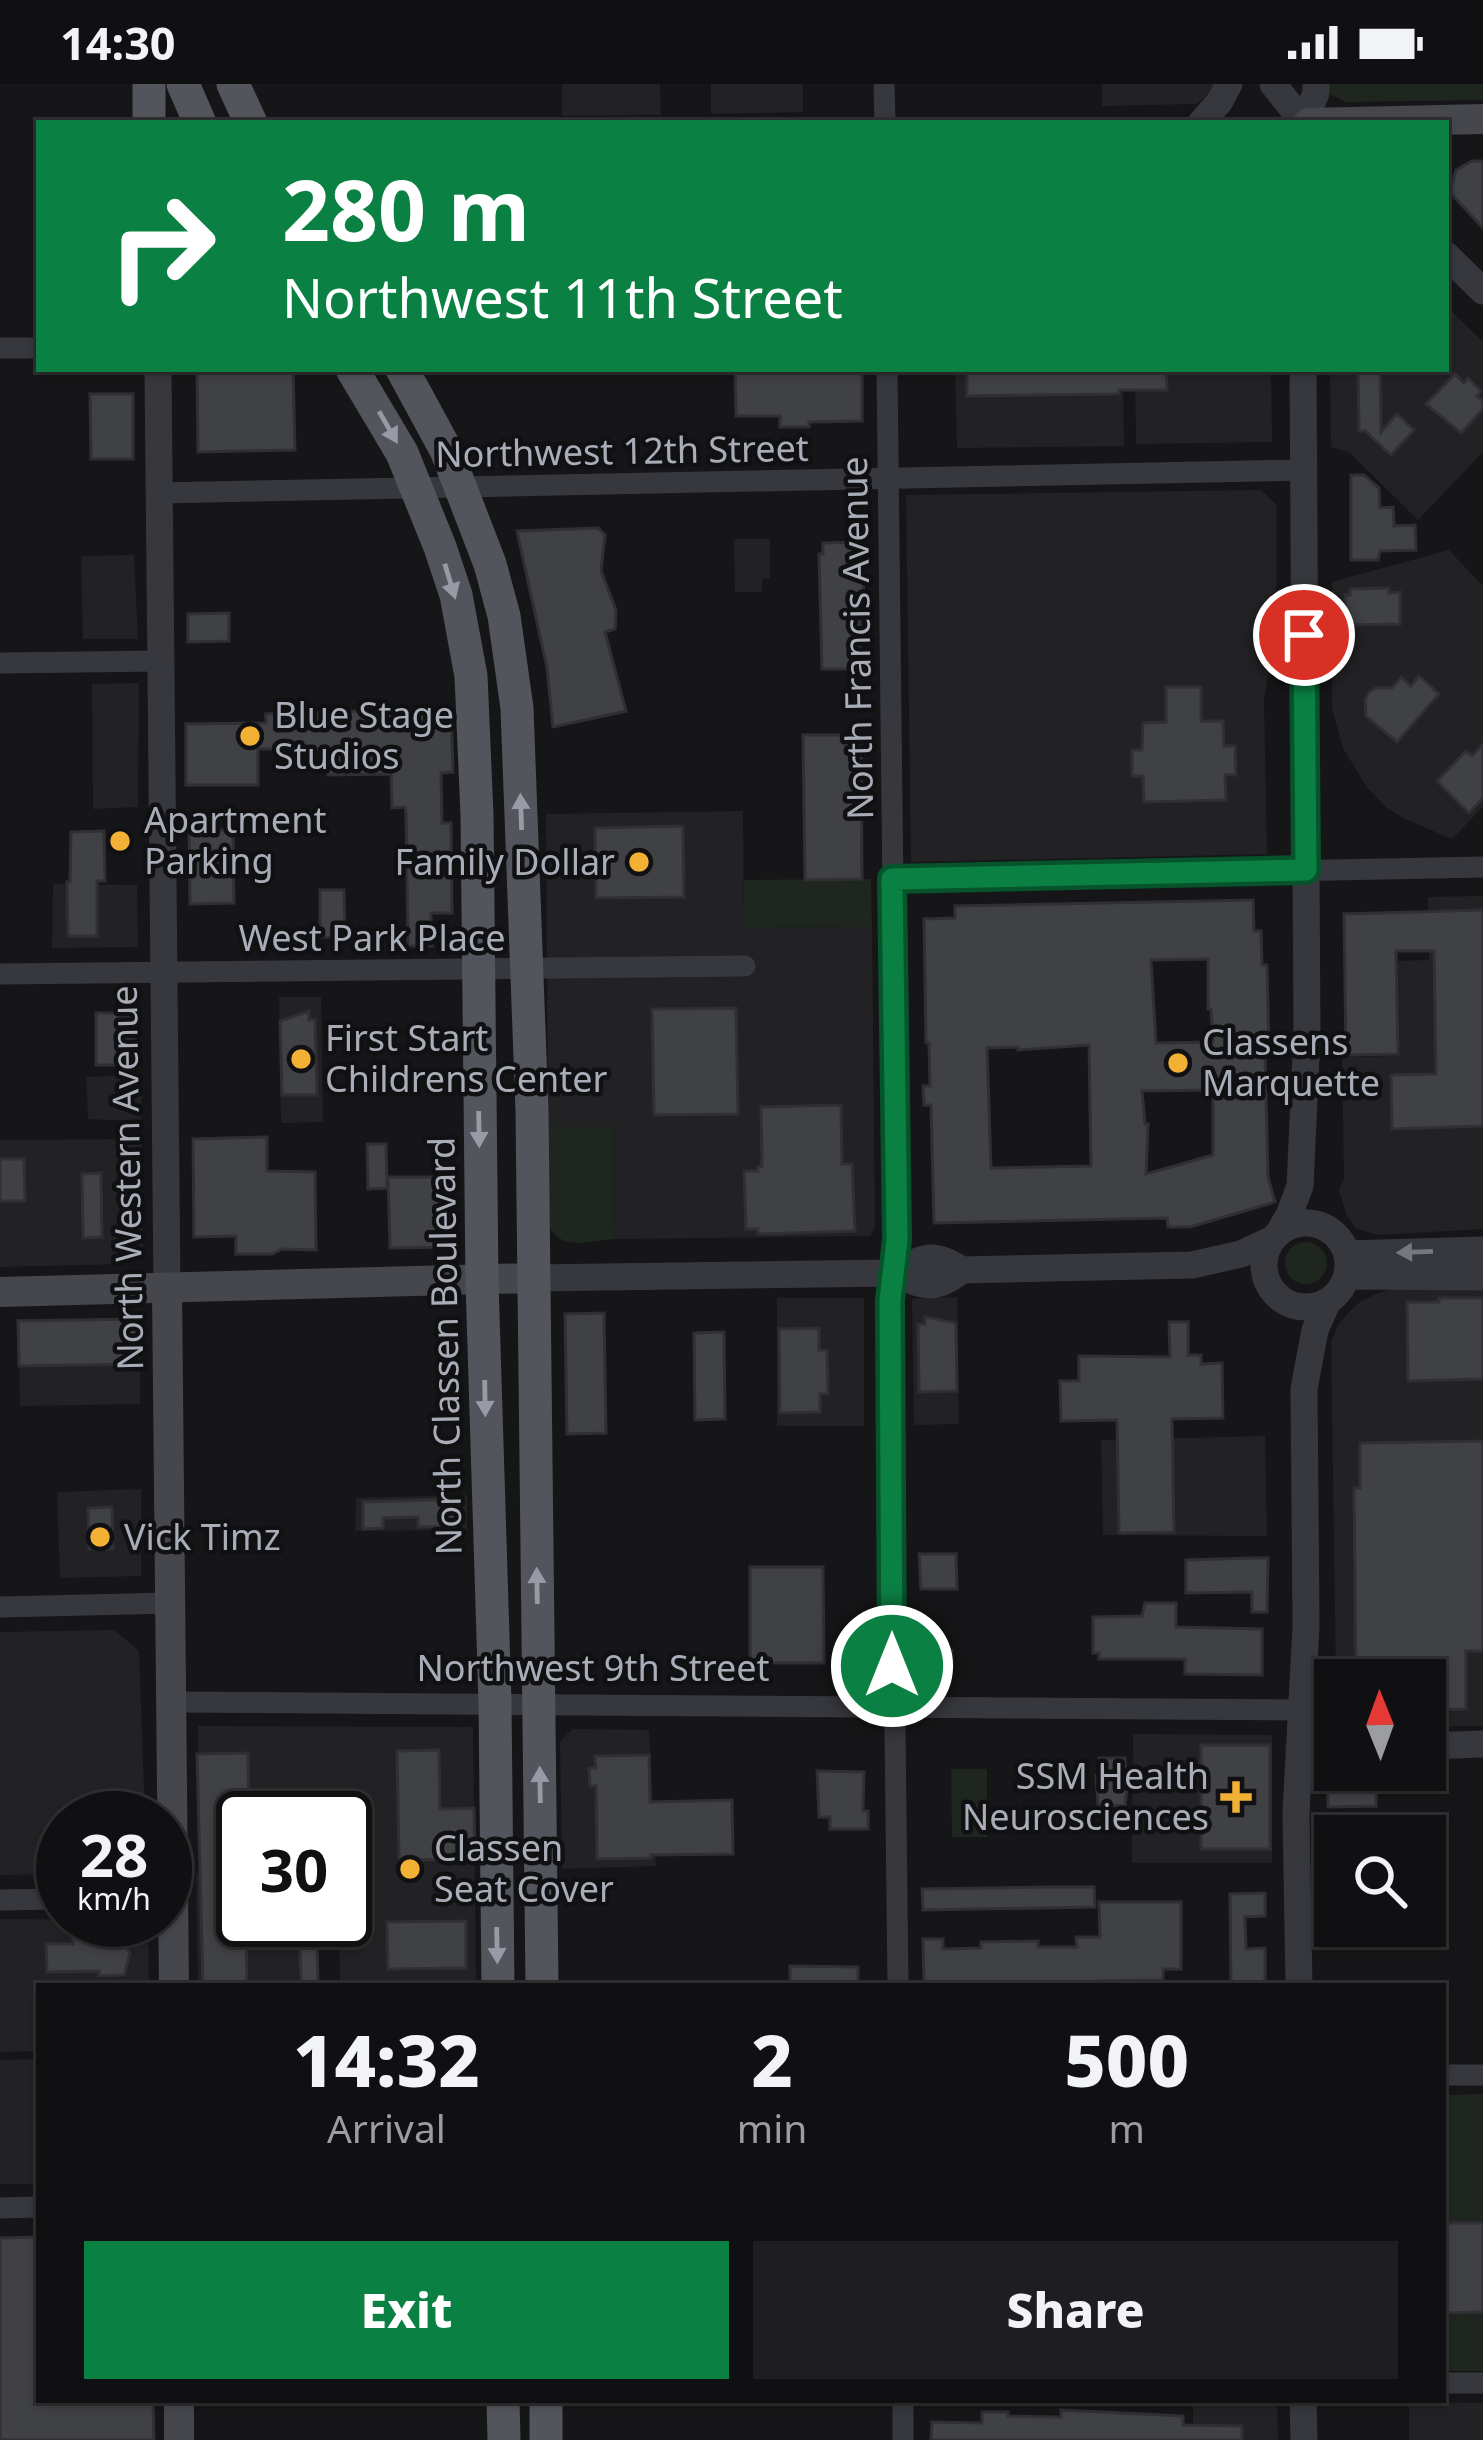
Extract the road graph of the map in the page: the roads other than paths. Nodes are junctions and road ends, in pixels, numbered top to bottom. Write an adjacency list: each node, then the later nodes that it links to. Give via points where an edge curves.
1 (149, 84): 10 (main road)
2 (183, 84): 11 (main road)
3 (233, 84): 12 (main road)
4 (884, 84): 13 (street)
5 (1228, 84): 14 (street)
6 (1274, 84): 8 (street)
7 (1316, 84): 8 (street)
8 (1300, 109): 15 (main road)
9 (1483, 119): 16 (main road)
10 (148, 120)
11 (199, 120)
12 (249, 120)
13 (885, 120)
14 (1204, 120)
15 (1388, 120)
16 (1449, 120)
17 (1449, 258): 18 (street)
18 (1483, 291)
19 (36, 348): 20 (street)
20 (0, 349)
21 (158, 372): 30 (street, North Western Avenue)
22 (354, 372): 29 (main road, North Classen Boulevard, one-way to 29)
23 (404, 372): 28 (main road)
24 (887, 372): 27 (street, North Francis Avenue)
25 (1303, 372): 26 (street)
26 (1303, 470): 27 (street, Northwest 12th Street); 34 (street)
27 (888, 479): 28 (street, Northwest 12th Street); 35 (street, North Francis Avenue)
28 (463, 488): 29 (street, Northwest 12th Street); 38 (main road, one-way to 28, via 512,667)
29 (417, 489): 30 (street, Northwest 12th Street); 37 (main road, North Classen Boulevard, one-way to 37, via 456,596 471,676)
30 (159, 493): 31 (street, North Western Avenue)
31 (161, 661): 32 (street); 39 (street, North Western Avenue)
32 (0, 663)
33 (1483, 867): 34 (street)
34 (1306, 870): 35 (street); 41 (street)
35 (892, 879): 46 (street, North Francis Avenue)
36 (745, 966): 38 (street, West Park Place)
37 (478, 970): 38 (street, West Park Place); 39 (street, West Park Place); 49 (main road, North Classen Boulevard, one-way to 49)
38 (526, 970): 48 (main road)
39 (164, 973): 40 (street, West Park Place); 50 (street, North Western Avenue)
40 (0, 974)
41 (1306, 1034): 42 (street, via 1300,1186); 44 (street, via 1316,1186)
42 (1275, 1237): 44 (street, via 1306,1223); 45 (street); 52 (street, via 1264,1262)
43 (1483, 1250): 44 (street, one-way to 44)
44 (1342, 1254): 47 (street); 53 (street, via 1340,1291)
45 (1192, 1265): 46 (street, via 962,1270 924,1258); 52 (street, via 1250,1277)
46 (893, 1273): 48 (street); 60 (street, North Francis Avenue)
47 (1483, 1277)
48 (533, 1278): 49 (main road); 59 (main road, one-way to 48)
49 (482, 1282): 50 (main road); 58 (main road, North Classen Boulevard, one-way to 58)
50 (167, 1289): 51 (main road); 55 (main road, North Western Avenue)
51 (0, 1292)
52 (1276, 1293): 53 (street, via 1302,1308); 54 (street, via 1292,1319)
53 (1327, 1303): 54 (street)
54 (1304, 1389): 61 (street)
55 (171, 1603): 56 (street); 57 (main road, North Western Avenue)
56 (0, 1607)
57 (171, 1702): 58 (street, Northwest 9th Street); 66 (main road, North Western Avenue)
58 (495, 1702): 59 (street, Northwest 9th Street); 71 (main road, North Classen Boulevard, one-way to 71)
59 (538, 1703): 60 (street, Northwest 9th Street); 72 (main road, one-way to 59)
60 (892, 1706): 61 (street, Northwest 9th Street); 73 (street, North Francis Avenue)
61 (1302, 1710): 64 (street)
62 (1483, 1744): 63 (street)
63 (1446, 1745)
64 (1299, 1749): 65 (street); 74 (street)
65 (1314, 1749)
66 (170, 1791)
67 (36, 1899): 68 (street)
68 (0, 1900)
69 (172, 1947): 70 (main road, North Western Avenue)
70 (174, 1983)
71 (498, 1983)
72 (542, 1983)
73 (898, 1983)
74 (1299, 1983)
75 (1483, 2074): 76 (street)
76 (1446, 2075)
77 (36, 2206): 78 (street)
78 (0, 2208)
79 (1446, 2383): 80 (street)
80 (1483, 2383)
81 (179, 2403): 86 (main road)
82 (503, 2403): 87 (main road)
83 (546, 2403): 88 (main road)
84 (903, 2403): 89 (street)
85 (1303, 2403): 90 (street)
86 (179, 2440)
87 (504, 2440)
88 (546, 2440)
89 (903, 2440)
90 (1304, 2440)

